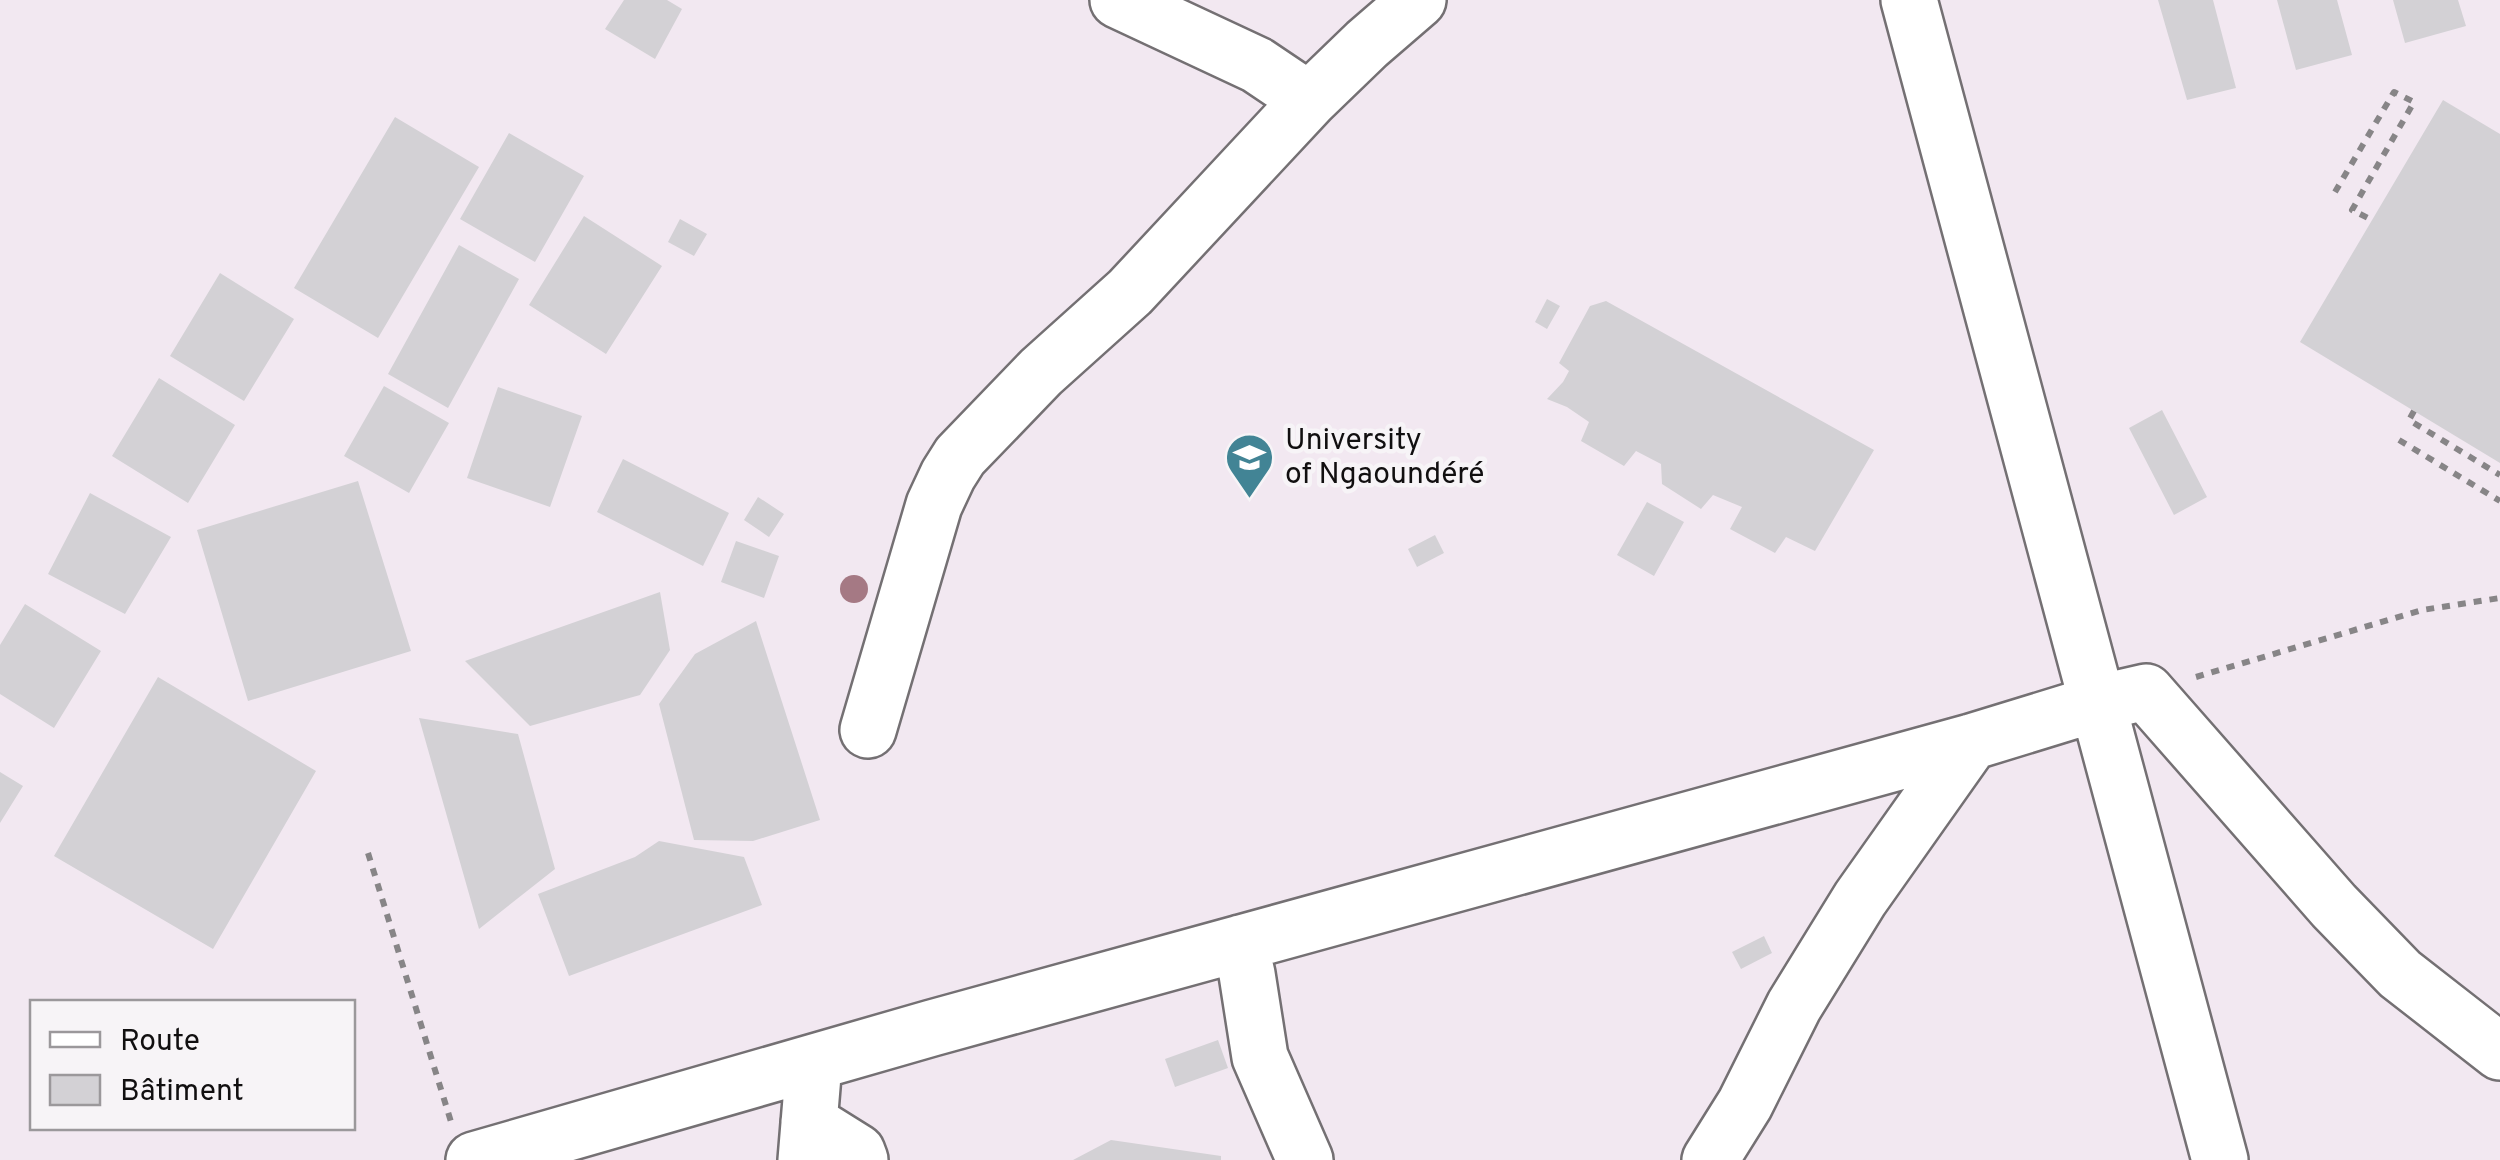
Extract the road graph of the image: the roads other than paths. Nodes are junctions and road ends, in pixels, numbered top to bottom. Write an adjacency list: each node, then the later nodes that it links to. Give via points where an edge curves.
1 (1118, 0): 4 (lane, via 1257,65)
2 (1418, 0): 4 (lane)
3 (1909, 0): 5 (lane)
4 (1309, 100): 6 (lane, via 1130,292 960,456 934,505)
5 (2122, 698): 7 (lane); 9 (lane, via 2400,974); 16 (lane)
6 (868, 730)
7 (1971, 742): 8 (lane); 15 (lane, via 1860,899)
8 (1240, 943): 10 (lane); 14 (lane, via 1260,1057)
9 (2500, 1052)
10 (814, 1063): 11 (lane); 12 (lane)
11 (808, 1141): 13 (lane, via 857,1152)
12 (465, 1151)
13 (860, 1160)
14 (1305, 1160)
15 (1710, 1160)
16 (2220, 1160)

